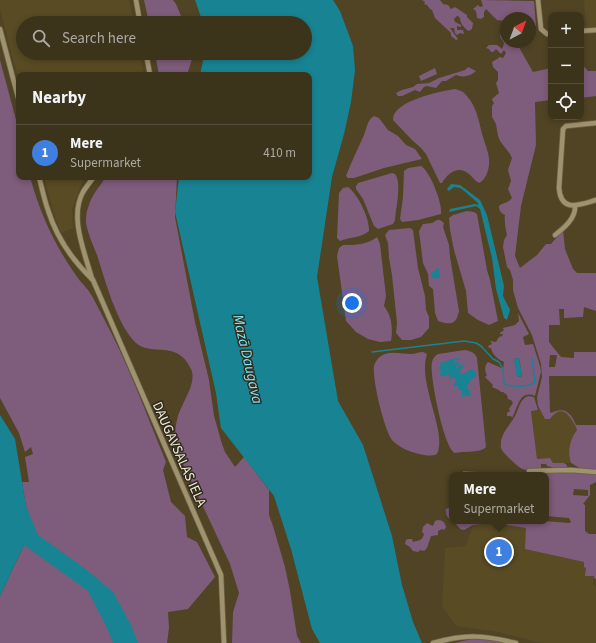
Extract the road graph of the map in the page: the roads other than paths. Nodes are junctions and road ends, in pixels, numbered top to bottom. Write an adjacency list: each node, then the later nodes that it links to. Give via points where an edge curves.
1 (136, 0): 3 (street)
2 (538, 0): 7 (street, via 541,29)
3 (139, 16)
4 (0, 29): 10 (street)
5 (596, 30): 6 (street)
6 (584, 31)
7 (548, 34)
8 (147, 60): 9 (street)
9 (149, 72)
10 (16, 90)
11 (596, 122): 15 (street, via 566,126 562,131 559,194 567,205)
12 (40, 180): 17 (street, DAUGAVSALAS IELA, via 59,236)
13 (92, 180): 17 (street, DAUGAVSALAS IELA, via 79,201 77,221)
14 (596, 200): 15 (street)
15 (575, 206): 16 (street, via 575,213 570,221)
16 (554, 235)
17 (92, 280): 21 (street, DAUGAVSALAS IELA, via 221,576)
18 (529, 471): 19 (street)
19 (596, 472)
20 (435, 642): 22 (street, via 475,636)
21 (224, 643)
22 (516, 643)

